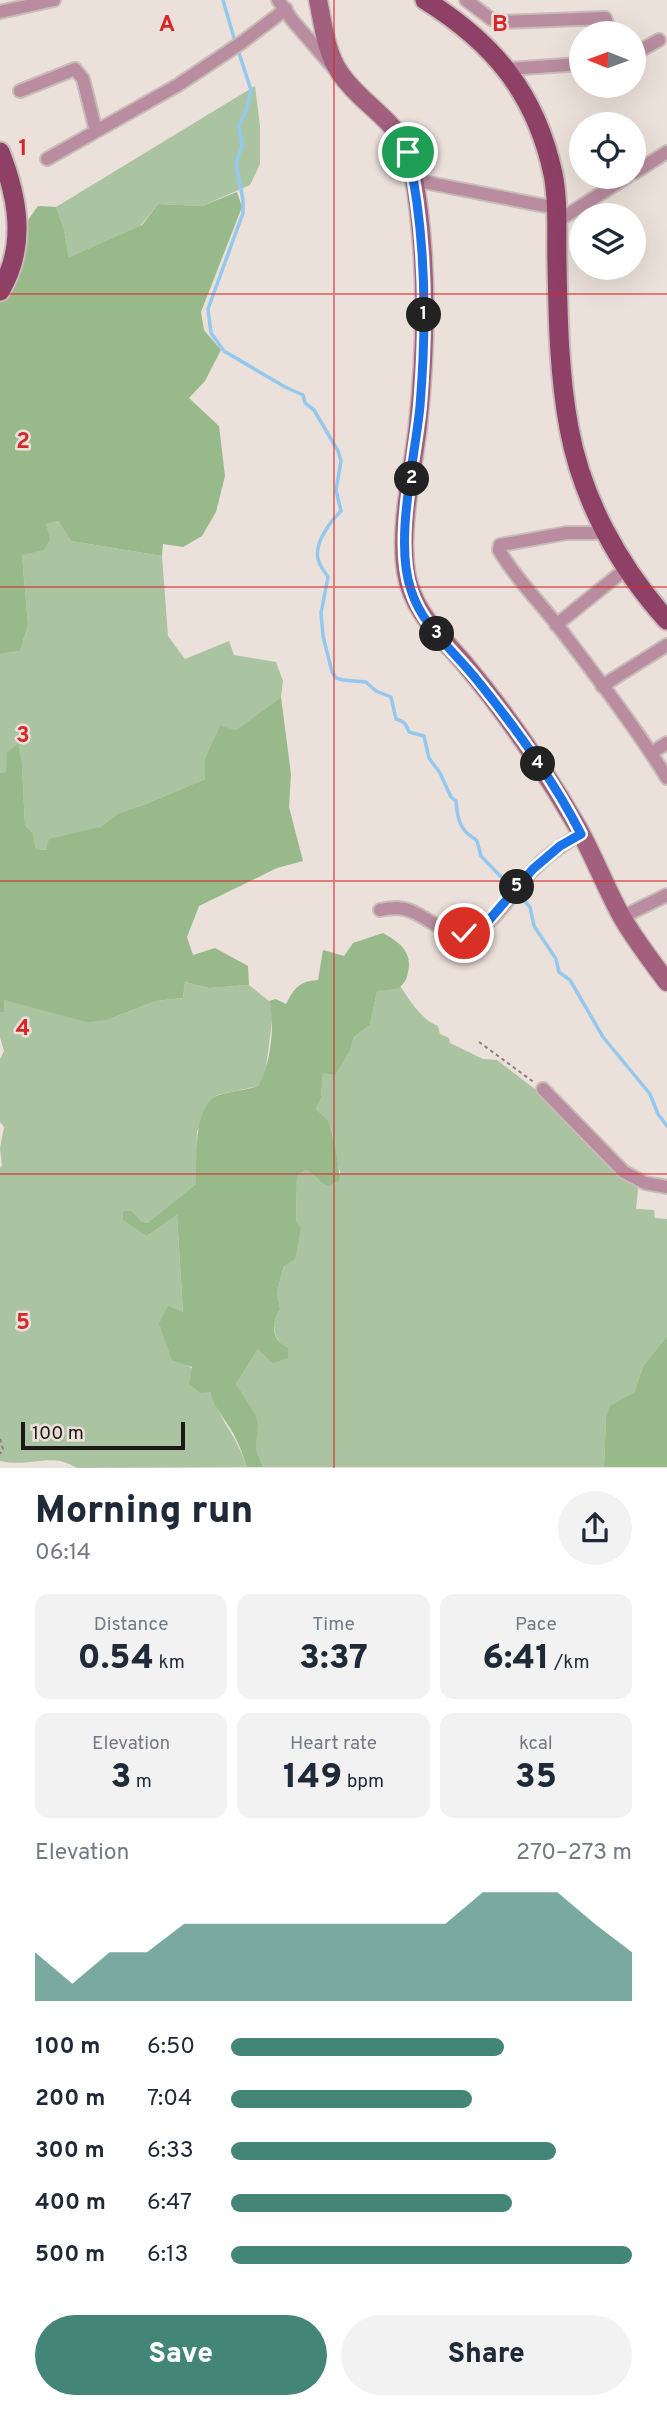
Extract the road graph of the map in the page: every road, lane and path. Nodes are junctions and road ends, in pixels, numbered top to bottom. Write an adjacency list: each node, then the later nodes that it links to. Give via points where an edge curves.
1 (54, 0): 6 (street)
2 (318, 0): 12 (main road, via 329,50)
3 (425, 0): 11 (main road, via 461,23)
4 (466, 0): 7 (street, via 491,19 503,22)
5 (282, 4): 12 (street); 14 (street, via 241,43)
6 (0, 12)
7 (606, 21)
8 (659, 40): 9 (street)
9 (646, 47)
10 (569, 65): 11 (street)
11 (508, 69): 21 (main road, via 543,138)
12 (341, 76): 19 (main road, via 404,140)
13 (20, 91): 14 (street, via 75,69 83,79)
14 (96, 131): 17 (street)
15 (0, 152): 22 (main road, via 12,183 17,230 16,254)
16 (667, 152): 18 (street)
17 (47, 159)
18 (646, 165)
19 (414, 180): 21 (street); 32 (main road, via 424,333 405,525 406,574 427,622 511,726)
20 (605, 189): 21 (street)
21 (556, 215): 23 (main road, via 559,354 569,429 586,489)
22 (0, 291)
23 (606, 533): 24 (main road); 26 (street, via 567,533 500,545 509,567)
24 (627, 568): 25 (main road); 26 (street)
25 (667, 620)
26 (556, 625): 28 (street)
27 (667, 645): 28 (street)
28 (602, 686): 30 (street)
29 (667, 743): 30 (street)
30 (651, 753): 31 (street)
31 (667, 778)
32 (581, 834): 34 (street, via 533,869 493,918 474,931 453,932 408,911); 35 (main road)
33 (667, 895): 35 (street)
34 (380, 909)
35 (622, 917): 36 (main road)
36 (667, 982)
37 (479, 1042): 38 (path)
38 (543, 1089): 39 (street, via 624,1172)
39 (667, 1187)
40 (0, 1439): 41 (path)
41 (0, 1454)

